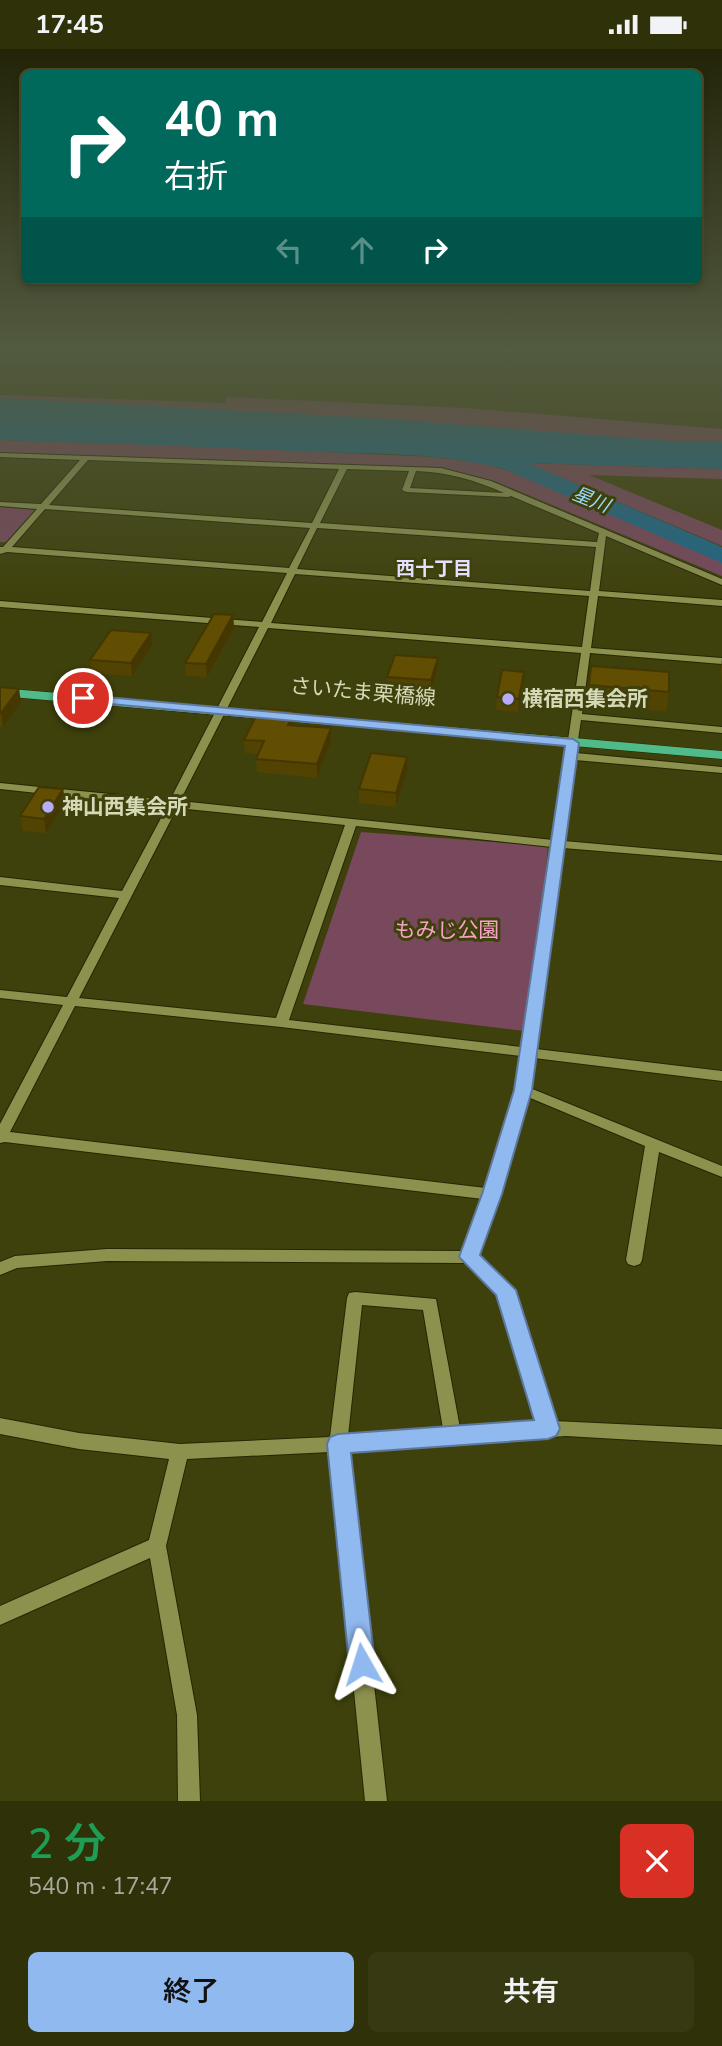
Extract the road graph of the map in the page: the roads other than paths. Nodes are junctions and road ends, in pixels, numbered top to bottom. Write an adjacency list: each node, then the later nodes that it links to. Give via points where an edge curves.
1 (0, 455): 2 (street)
2 (86, 458): 3 (street); 7 (street)
3 (344, 467): 4 (street); 8 (street)
4 (413, 469): 5 (street, via 441,470); 5 (street, via 406,490)
5 (519, 496): 9 (street)
6 (0, 504): 7 (street)
7 (43, 507): 8 (street); 11 (street)
8 (314, 526): 10 (street); 12 (street)
9 (603, 530): 10 (street); 13 (street)
10 (601, 545): 14 (street)
11 (2, 551): 12 (street)
12 (292, 571): 14 (street); 17 (street)
13 (722, 582)
14 (594, 593): 15 (street); 18 (street)
15 (722, 603)
16 (0, 604): 17 (street)
17 (263, 625): 18 (street); 22 (street)
18 (586, 650): 19 (street); 24 (street)
19 (722, 661)
20 (0, 682): 22 (main road, さいたま栗橋線)
21 (0, 692): 22 (main road, さいたま栗橋線)
22 (224, 705): 24 (main road, さいたま栗橋線); 29 (street)
23 (722, 730): 24 (street)
24 (573, 737): 25 (main road, さいたま栗橋線); 26 (main road, さいたま栗橋線); 27 (street); 31 (street)
25 (722, 744)
26 (722, 755)
27 (722, 770)
28 (0, 786): 29 (street)
29 (173, 804): 30 (street); 34 (street)
30 (352, 822): 31 (street); 37 (street)
31 (558, 844): 32 (street); 38 (street)
32 (722, 857)
33 (0, 881): 34 (street)
34 (126, 895): 36 (street)
35 (0, 994): 36 (street)
36 (70, 1002): 37 (street); 41 (street)
37 (281, 1023): 38 (street)
38 (528, 1054): 39 (street); 40 (street)
39 (722, 1076)
40 (523, 1090): 42 (street); 44 (street)
41 (0, 1137): 44 (street)
42 (653, 1144): 43 (street); 46 (street)
43 (722, 1172)
44 (492, 1194): 45 (street)
45 (469, 1257): 47 (street, via 107,1255 15,1262); 49 (street, via 505,1290)
46 (634, 1260)
47 (0, 1269)
48 (0, 1426): 53 (street, via 79,1441)
49 (548, 1429): 50 (street); 51 (street)
50 (453, 1436): 52 (street); 52 (street, via 430,1304 355,1298)
51 (722, 1437)
52 (338, 1444): 53 (street); 57 (street)
53 (180, 1451): 54 (street)
54 (157, 1546): 55 (street); 56 (street, via 187,1715)
55 (0, 1616)
56 (189, 1801)
57 (376, 1801)

